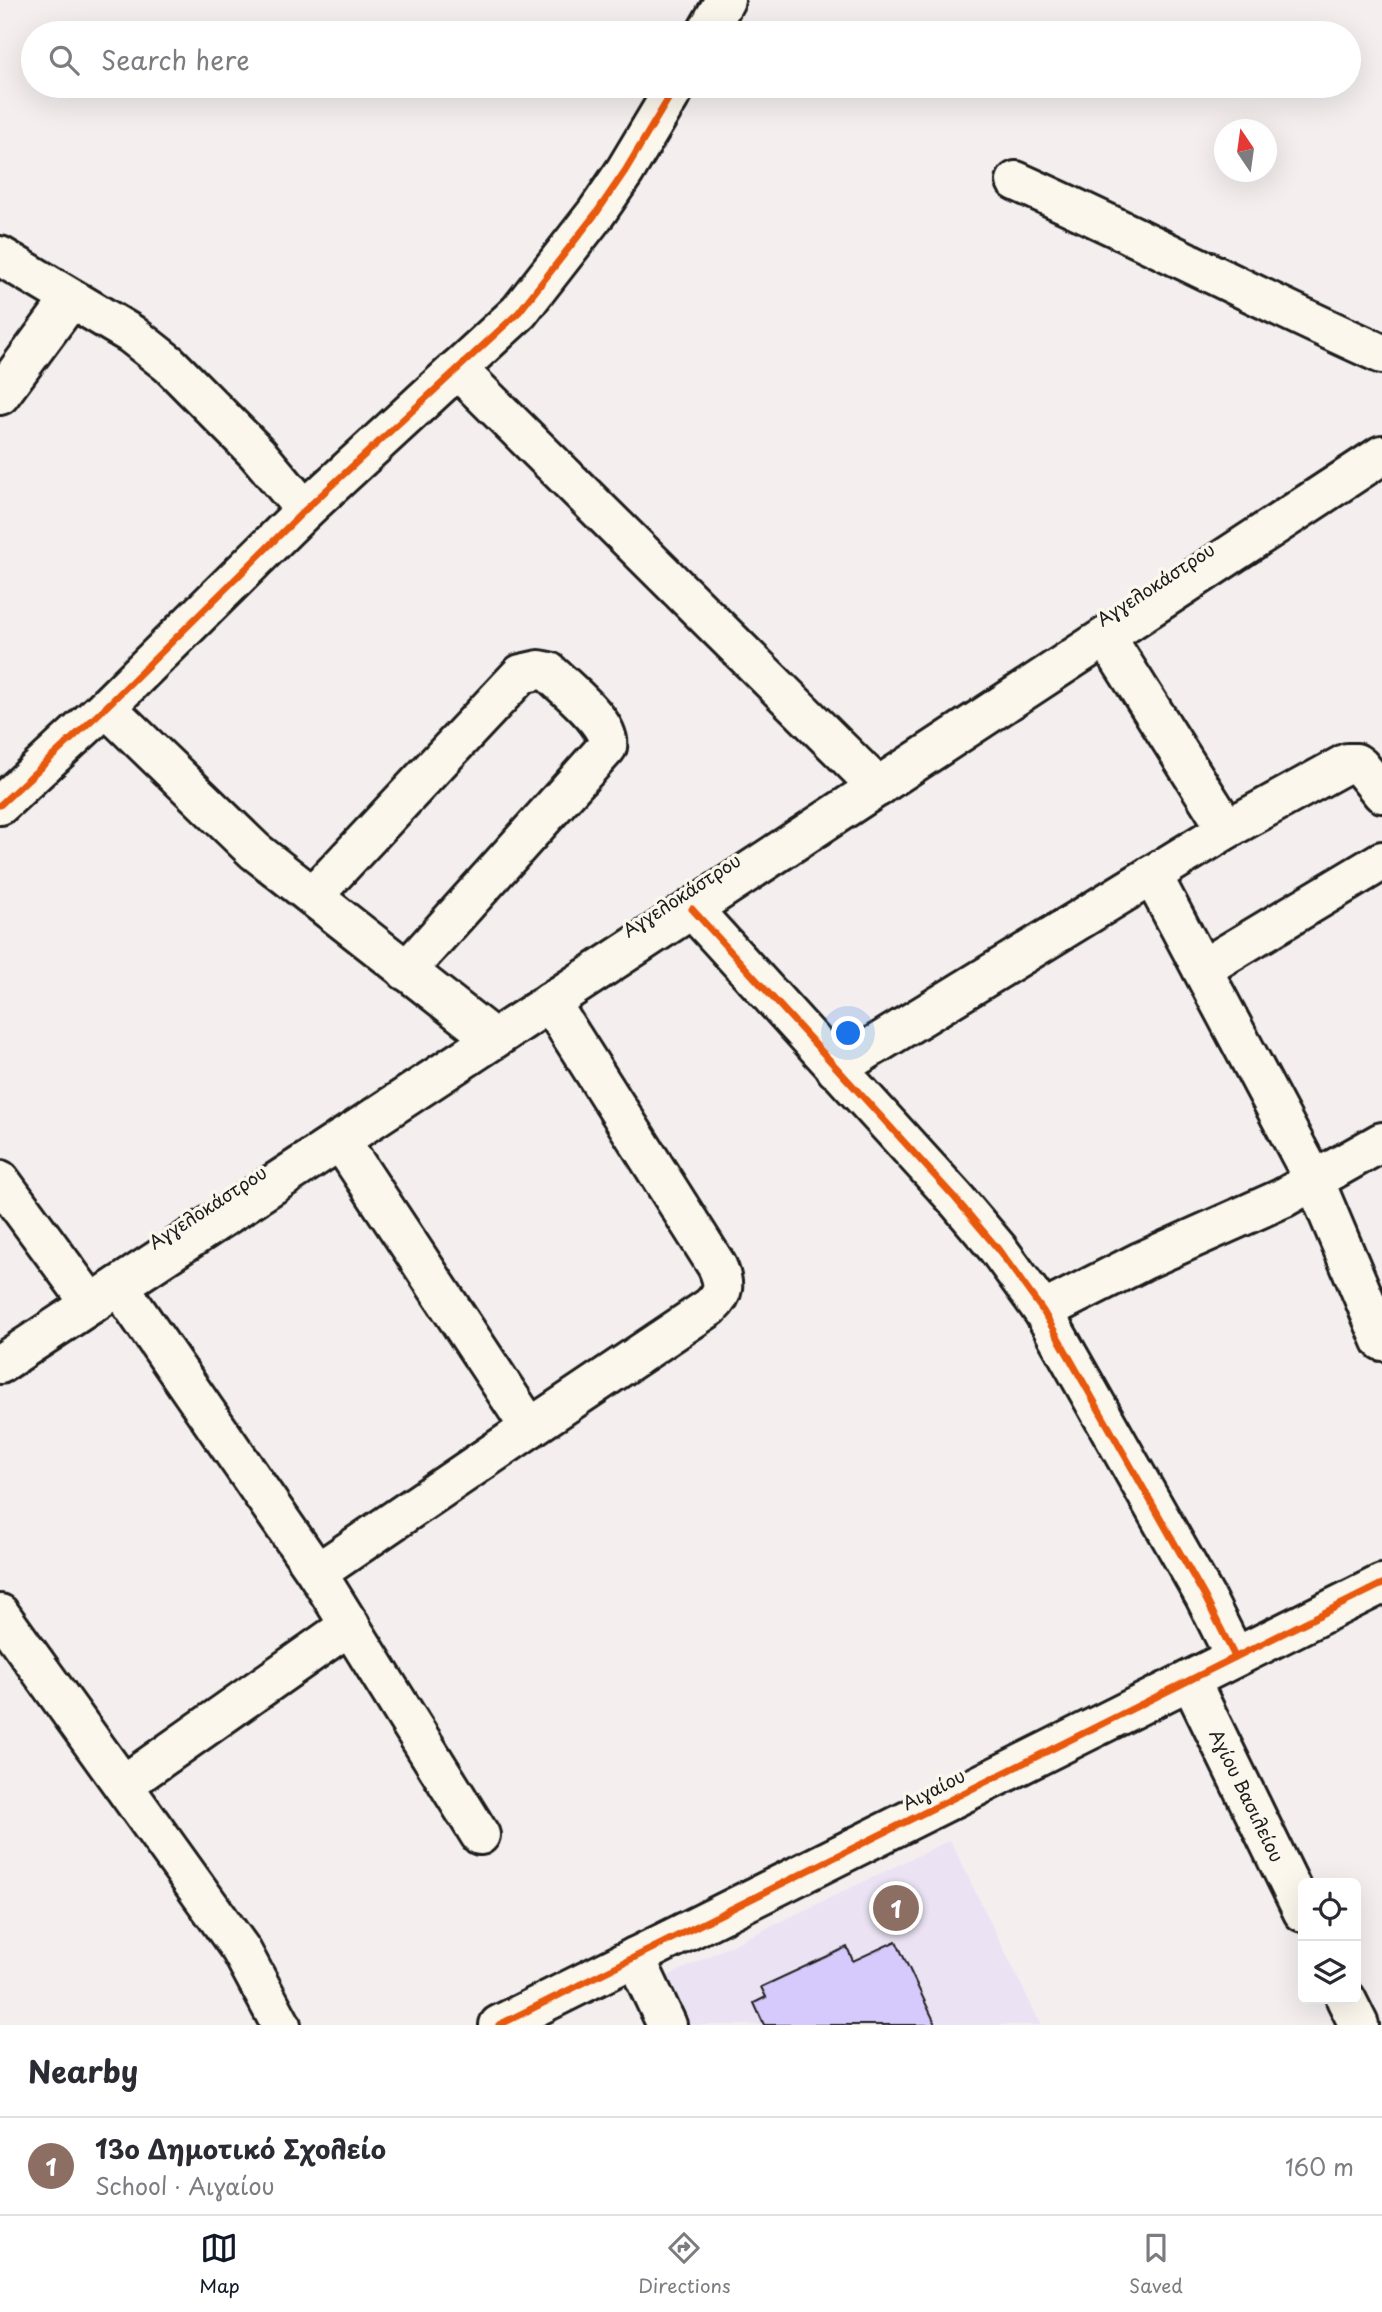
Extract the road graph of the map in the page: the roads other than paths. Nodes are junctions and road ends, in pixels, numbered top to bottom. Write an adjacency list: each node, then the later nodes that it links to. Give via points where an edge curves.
1 (725, 0): 2 (street)
2 (713, 21)
3 (669, 98): 8 (street, via 625,171 564,256 519,312)
4 (1016, 181): 7 (street)
5 (0, 256): 6 (street)
6 (71, 299): 9 (street); 11 (street, via 131,334 169,364 257,453)
7 (1382, 354)
8 (457, 369): 11 (street); 14 (street)
9 (0, 395)
10 (1382, 455): 12 (street, Αγγελοκάστρου)
11 (305, 510): 13 (street)
12 (1105, 637): 14 (street, Αγγελοκάστρου); 17 (street)
13 (106, 706): 16 (street); 20 (street, via 255,851)
14 (878, 787): 21 (street, Αγγελοκάστρου)
15 (1382, 793): 17 (street, via 1360,766 1347,763)
16 (0, 805)
17 (1227, 829): 19 (street)
18 (1382, 861): 22 (street)
19 (1152, 875): 22 (street); 26 (street)
20 (313, 897): 23 (street); 23 (street, via 521,674 549,672 601,723 607,747)
21 (692, 909): 24 (street, Αγγελοκάστρου); 26 (street)
22 (1202, 969): 30 (street)
23 (407, 971): 25 (street)
24 (550, 1002): 25 (street, Αγγελοκάστρου); 35 (street, via 717,1266 723,1287 710,1307)
25 (494, 1039): 27 (street, Αγγελοκάστρου)
26 (836, 1069): 32 (street, via 963,1208)
27 (340, 1140): 31 (street, Αγγελοκάστρου); 35 (street)
28 (1382, 1142): 30 (street)
29 (0, 1180): 31 (street)
30 (1315, 1182): 32 (street); 33 (street)
31 (105, 1295): 34 (street, Αγγελοκάστρου); 36 (street)
32 (1043, 1311): 40 (street)
33 (1382, 1341)
34 (0, 1364)
35 (530, 1428): 36 (street)
36 (317, 1573): 39 (street)
37 (1382, 1584): 40 (street, Αιγαίου)
38 (0, 1614): 42 (street)
39 (350, 1625): 42 (street); 43 (street)
40 (1235, 1657): 41 (street, Αιγαίου)
41 (1189, 1680): 44 (street, Αγίου Βασιλείου); 45 (street, Αιγαίου)
42 (123, 1785): 47 (street, via 241,1950)
43 (480, 1835)
44 (1298, 1902)
45 (635, 1957): 48 (street, Αιγαίου); 49 (street)
46 (1348, 2004): 50 (street)
47 (281, 2025)
48 (499, 2025)
49 (667, 2025)
50 (1359, 2025)

